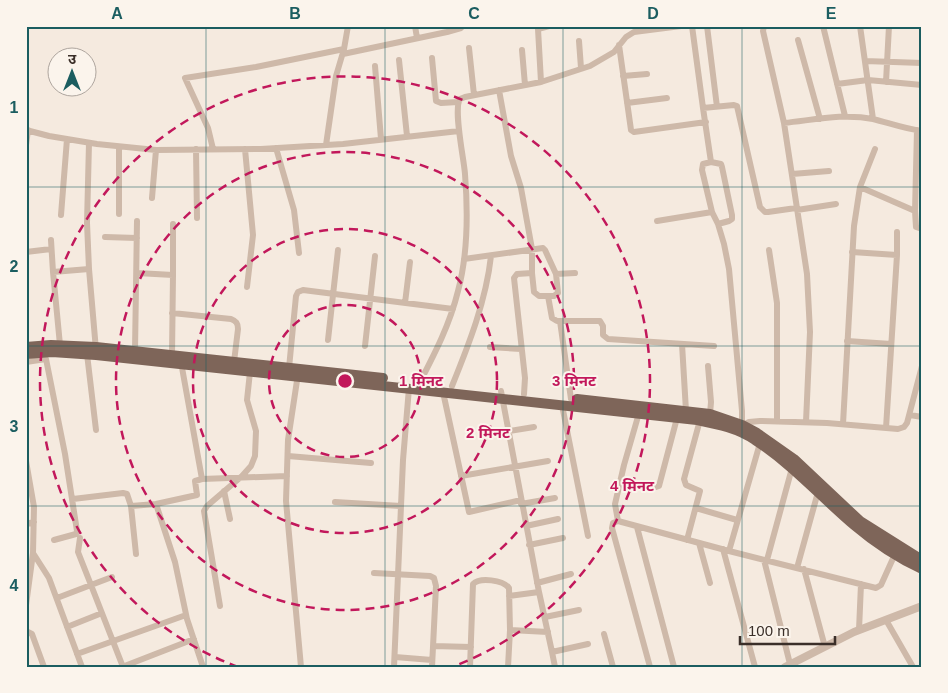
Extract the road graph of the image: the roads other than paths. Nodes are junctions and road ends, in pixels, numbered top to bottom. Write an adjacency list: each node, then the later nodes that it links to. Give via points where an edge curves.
1 (348, 26): 21 (street)
2 (414, 26): 15 (street)
3 (549, 26): 13 (street)
4 (682, 26): 12 (street)
5 (692, 26): 43 (street)
6 (707, 26): 42 (street)
7 (764, 26): 48 (street)
8 (823, 26): 34 (street)
9 (860, 26): 24 (street)
10 (889, 26): 25 (street)
11 (463, 27): 15 (street)
12 (663, 27): 14 (street)
13 (538, 28): 32 (street)
14 (633, 29): 18 (street)
15 (417, 38): 21 (street)
16 (798, 40): 45 (street)
17 (579, 41): 28 (street)
18 (620, 45): 28 (street, via 614,52); 30 (street)
19 (469, 48): 38 (street)
20 (522, 50): 36 (street)
21 (343, 51): 57 (street); 60 (street, via 185,78 208,128)
22 (432, 58): 40 (street, via 436,101)
23 (399, 60): 52 (street)
24 (865, 61): 25 (street); 31 (street)
25 (887, 62): 26 (street); 33 (street)
26 (922, 63)
27 (375, 66): 54 (street)
28 (581, 68): 32 (street)
29 (647, 74): 30 (street)
30 (623, 76): 41 (street)
31 (868, 80): 33 (street); 34 (street); 46 (street)
32 (541, 82): 36 (street)
33 (886, 82): 35 (street)
34 (837, 84): 44 (street)
35 (922, 85)
36 (526, 86): 37 (street)
37 (499, 90): 38 (street); 87 (street, via 510,156 521,188)
38 (474, 95): 40 (street)
39 (667, 98): 41 (street)
40 (458, 102): 51 (street)
41 (626, 104): 47 (street, via 629,128 634,132)
42 (717, 106): 43 (street); 71 (street, via 738,106 762,210)
43 (703, 108): 47 (street)
44 (845, 116): 45 (street); 46 (street)
45 (820, 119): 48 (street)
46 (873, 119): 50 (street)
47 (706, 122): 65 (street)
48 (784, 123): 67 (street)
49 (27, 130): 53 (street); 56 (street)
50 (919, 130): 72 (street)
51 (459, 131): 52 (street); 96 (street, via 467,200)
52 (407, 136): 54 (street)
53 (67, 139): 55 (street); 75 (street)
54 (381, 139): 57 (street)
55 (89, 143): 58 (street); 98 (street)
56 (26, 145)
57 (326, 145): 59 (street)
58 (119, 147): 63 (street); 74 (street)
59 (276, 148): 61 (street); 92 (street, via 294,210)
60 (213, 149): 61 (street); 64 (street)
61 (245, 149): 105 (street, via 253,235)
62 (875, 149): 68 (street)
63 (156, 150): 64 (street); 69 (street)
64 (196, 150): 76 (street)
65 (711, 162): 73 (street, via 701,167); 80 (street, via 722,167 732,215 729,222)
66 (829, 171): 67 (street)
67 (792, 174): 71 (street)
68 (860, 187): 72 (street); 91 (street)
69 (152, 198)
70 (836, 204): 71 (street)
71 (797, 209): 147 (street, via 807,274 810,332)
72 (915, 211): 81 (street, via 916,226)
73 (712, 212): 78 (street); 80 (street)
74 (119, 214)
75 (61, 215)
76 (197, 218)
77 (137, 221): 84 (street)
78 (656, 221)
79 (173, 224): 104 (street)
80 (718, 224): 150 (street, via 729,269 741,392)
81 (922, 229)
82 (896, 232): 93 (street)
83 (105, 237): 84 (street)
84 (137, 238): 100 (street)
85 (51, 240): 86 (street)
86 (51, 249): 90 (street); 99 (street)
87 (532, 249): 95 (street); 101 (street); 103 (street, via 545,250)
88 (338, 250): 106 (street)
89 (769, 250): 146 (street, via 777,303)
90 (26, 252)
91 (852, 252): 93 (street); 114 (street)
92 (299, 253)
93 (897, 255): 116 (street)
94 (375, 256): 108 (street)
95 (491, 256): 96 (street); 136 (street, via 481,308)
96 (464, 259): 110 (street)
97 (410, 262): 109 (street)
98 (88, 269): 99 (street); 125 (street)
99 (53, 272): 117 (street)
100 (137, 273): 104 (street); 123 (street)
101 (532, 273): 107 (street, via 534,294); 122 (street, via 518,274 514,278)
102 (575, 273): 103 (street)
103 (556, 274): 107 (street, via 558,293)
104 (173, 275): 111 (street)
105 (247, 287)
106 (333, 294): 108 (street); 113 (street); 132 (street, via 303,290 296,296)
107 (548, 296): 112 (street, via 551,317)
108 (370, 298): 109 (street); 118 (street)
109 (405, 303): 110 (street)
110 (453, 309): 134 (street)
111 (172, 313): 127 (street); 129 (street, via 235,321 238,329)
112 (560, 321): 115 (street, via 600,322 603,335 608,338); 139 (street)
113 (328, 340)
114 (847, 341): 116 (street); 148 (street)
115 (682, 344): 119 (street); 141 (street)
116 (891, 344): 151 (street)
117 (60, 345): 124 (main road); 125 (main road)
118 (365, 346)
119 (714, 346)
120 (26, 347): 124 (main road)
121 (490, 347): 122 (street)
122 (522, 349): 137 (street)
123 (135, 351): 125 (main road); 127 (main road)
124 (46, 352): 125 (main road); 126 (main road); 128 (street); 170 (street)
125 (93, 352): 127 (main road); 152 (street)
126 (26, 354)
127 (178, 358): 129 (main road); 133 (main road); 165 (street)
128 (26, 362)
129 (234, 362): 132 (main road)
130 (708, 366): 142 (street)
131 (922, 366): 143 (street)
132 (295, 371): 133 (main road); 134 (main road); 135 (main road); 156 (street)
133 (250, 372): 162 (street, via 248,405 255,427 256,449 251,466)
134 (420, 382): 136 (main road)
135 (409, 388): 136 (main road); 175 (street)
136 (448, 389): 138 (main road); 164 (street)
137 (524, 394): 138 (main road); 139 (main road)
138 (501, 395): 139 (main road); 153 (street)
139 (566, 402): 140 (main road); 141 (main road); 185 (street)
140 (640, 413): 141 (main road); 166 (street)
141 (682, 414): 142 (main road); 145 (main road); 166 (street, via 659,486 653,488)
142 (710, 414): 150 (main road)
143 (910, 415): 144 (street); 151 (street, via 904,427)
144 (922, 417)
145 (700, 420): 150 (main road); 176 (street, via 684,481 700,491)
146 (777, 421): 147 (street); 150 (street, via 760,420)
147 (806, 422): 148 (street)
148 (843, 424): 151 (street)
149 (534, 427): 153 (street)
150 (740, 428): 155 (main road); 197 (main road, via 757,433 794,459 860,522)
151 (886, 428)
152 (96, 430)
153 (508, 431): 154 (street); 160 (street)
154 (490, 434)
155 (760, 443): 161 (main road); 179 (street)
156 (288, 456): 159 (street); 163 (street)
157 (26, 461): 180 (street)
158 (548, 461): 160 (street)
159 (371, 463)
160 (514, 466): 164 (street); 172 (street)
161 (792, 468): 168 (main road); 196 (street)
162 (242, 476): 163 (street); 165 (street); 167 (street)
163 (287, 476): 241 (street, via 287,521)
164 (461, 476): 172 (street, via 469,512)
165 (202, 479): 173 (street, via 195,481 197,495)
166 (621, 479): 181 (street, via 615,504)
167 (224, 491): 177 (street); 213 (street, via 204,508)
168 (818, 492): 195 (main road, via 855,526); 198 (street)
169 (555, 498): 172 (street)
170 (73, 499): 174 (street, via 123,493 127,494); 188 (street, via 76,534)
171 (335, 502): 175 (street)
172 (521, 502): 183 (street)
173 (156, 504): 174 (street); 217 (street, via 175,562)
174 (131, 506): 194 (street)
175 (402, 506): 201 (street)
176 (696, 508): 179 (street); 189 (street)
177 (230, 519)
178 (558, 520): 183 (street)
179 (737, 520): 192 (street)
180 (34, 522): 182 (street); 193 (street)
181 (618, 522): 184 (street); 247 (street, via 613,523 612,528)
182 (26, 524)
183 (526, 526): 191 (street)
184 (637, 527): 189 (street); 248 (street)
185 (588, 536)
186 (80, 538): 207 (street, via 78,552)
187 (562, 538): 191 (street)
188 (54, 540)
189 (687, 540): 190 (street)
190 (699, 543): 192 (street); 205 (street)
191 (529, 545): 204 (street)
192 (726, 550): 196 (street); 249 (street)
193 (33, 554): 208 (street); 211 (street, via 49,578)
194 (136, 554)
195 (895, 554): 199 (main road); 206 (street, via 879,587)
196 (766, 560): 198 (street); 236 (street)
197 (922, 560)
198 (800, 569): 206 (street); 231 (street)
199 (922, 569)
200 (374, 573): 201 (street)
201 (399, 574): 229 (street, via 434,578); 234 (street)
202 (571, 574): 204 (street)
203 (112, 577): 207 (street)
204 (537, 583): 209 (street)
205 (710, 583)
206 (861, 584): 223 (street)
207 (91, 585): 211 (street); 216 (street)
208 (27, 591): 212 (street)
209 (539, 592): 210 (street); 218 (street)
210 (510, 596): 222 (street); 230 (street, via 506,584 479,580 473,584)
211 (57, 598): 220 (street)
212 (26, 605)
213 (220, 606)
214 (922, 606): 219 (street)
215 (579, 610): 218 (street)
216 (102, 613): 220 (street); 227 (street)
217 (186, 615): 226 (street); 227 (street)
218 (545, 617): 224 (street)
219 (886, 620): 223 (street); 250 (street)
220 (67, 627): 233 (street)
221 (26, 630): 237 (street, via 32,634)
222 (510, 630): 224 (street); 244 (street)
223 (859, 630): 231 (street)
224 (548, 632): 232 (street)
225 (604, 634): 246 (street)
226 (194, 639): 239 (street); 240 (street)
227 (112, 640): 233 (street); 239 (street)
228 (588, 644): 232 (street)
229 (433, 646): 230 (street); 235 (street)
230 (471, 647): 243 (street)
231 (824, 647): 236 (street)
232 (552, 652): 245 (street)
233 (77, 654): 238 (street)
234 (394, 657): 235 (street); 242 (street)
235 (432, 663)
236 (788, 666)
237 (44, 667)
238 (82, 667)
239 (123, 667)
240 (203, 667)
241 (301, 667)
242 (394, 667)
243 (470, 667)
244 (508, 667)
245 (555, 667)
246 (613, 667)
247 (650, 667)
248 (674, 667)
249 (756, 667)
250 (913, 667)

